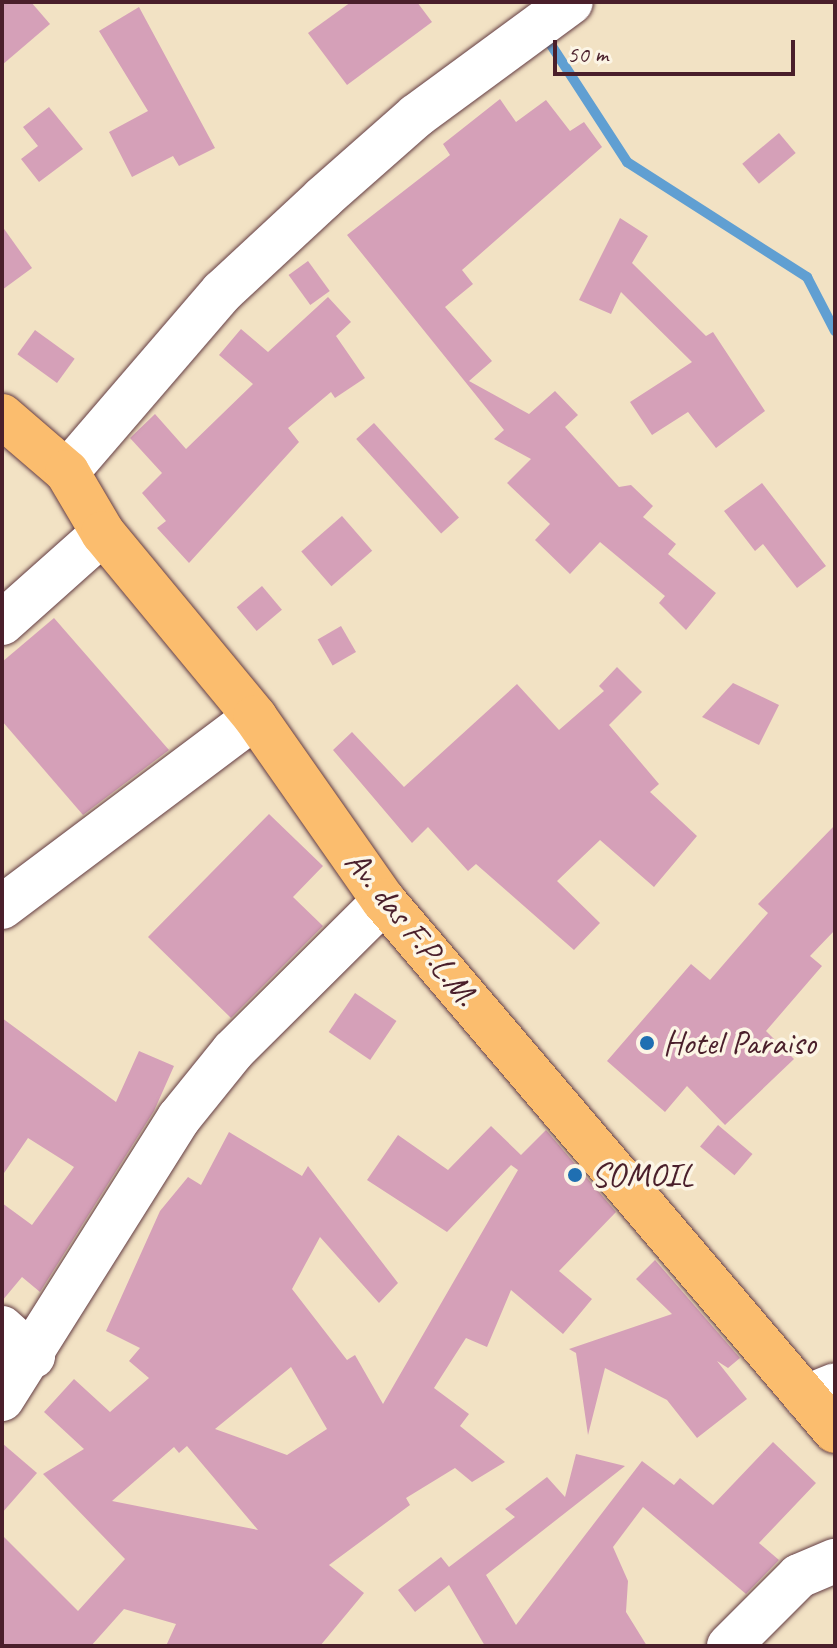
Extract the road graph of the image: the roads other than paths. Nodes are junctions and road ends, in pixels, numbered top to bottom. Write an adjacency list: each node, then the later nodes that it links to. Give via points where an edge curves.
1 (571, 2): 3 (street, via 416,116 222,292)
2 (2, 416): 3 (main road, Av. das F.P.L.M.)
3 (67, 472): 4 (main road, Av. das F.P.L.M.)
4 (103, 533): 5 (street); 6 (main road, Av. das F.P.L.M.)
5 (2, 623)
6 (255, 717): 7 (main road, Av. das F.P.L.M.); 8 (street)
7 (384, 901): 9 (street, via 233,1051); 10 (main road, Av. das F.P.L.M.)
8 (2, 907)
9 (17, 1342): 11 (street)
10 (820, 1391): 12 (main road, Av. das F.P.L.M.)
11 (2, 1399)
12 (835, 1431)
13 (835, 1561): 14 (street, via 799,1576)
14 (729, 1646)

